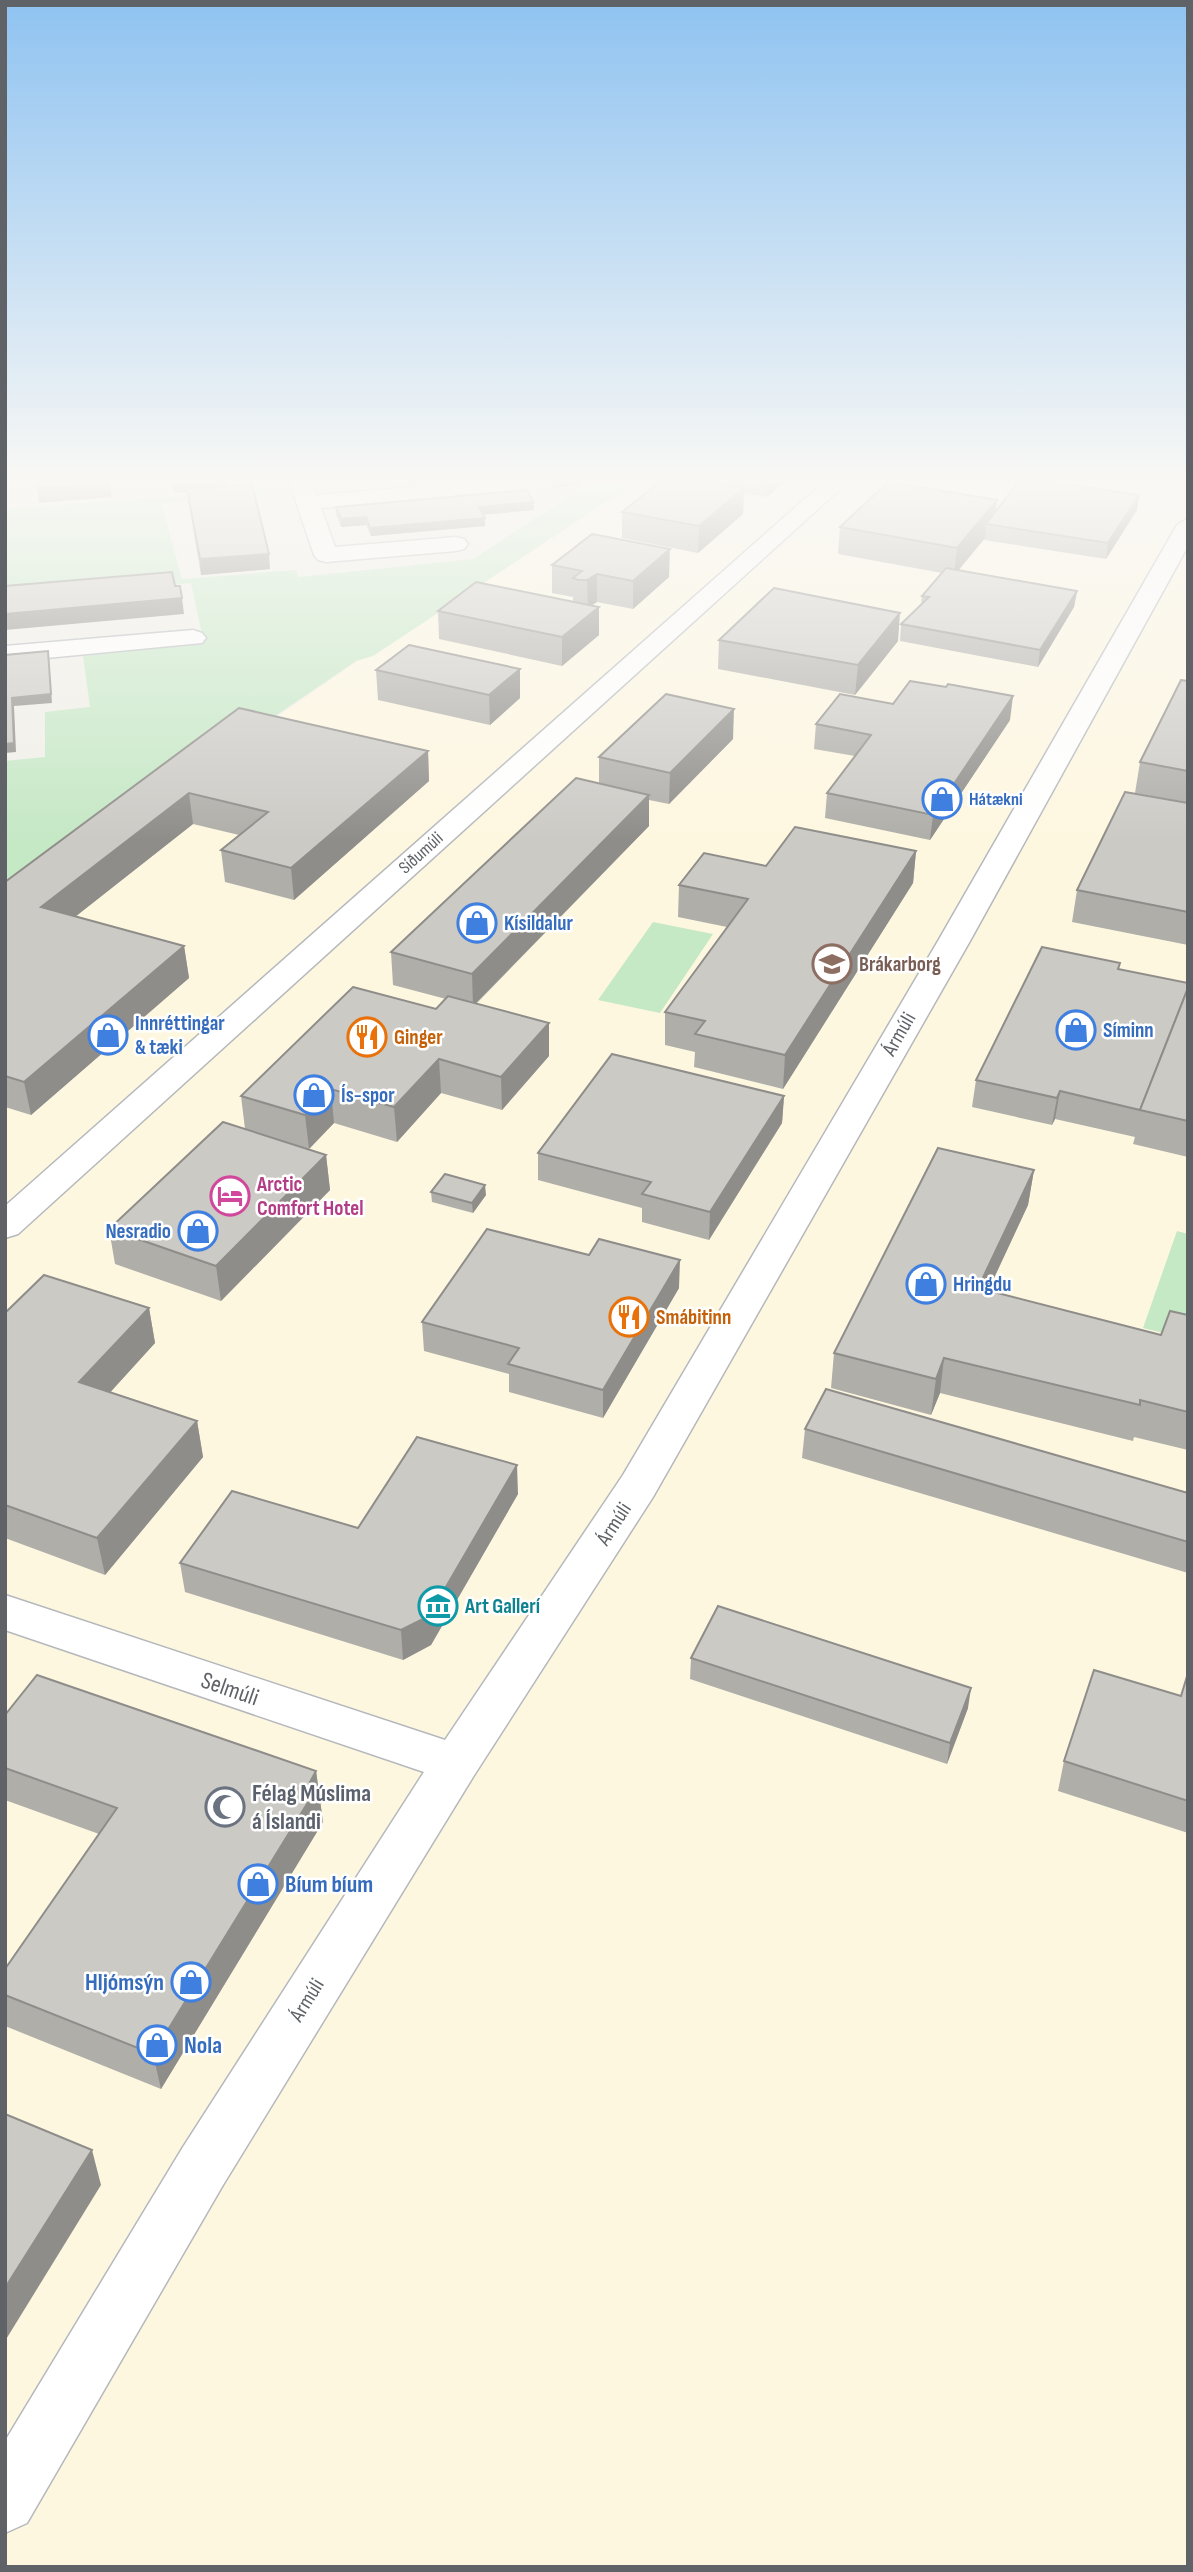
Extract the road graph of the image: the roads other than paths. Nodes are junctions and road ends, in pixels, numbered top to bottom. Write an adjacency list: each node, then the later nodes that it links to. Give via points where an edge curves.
1 (704, 601): 5 (street, Síðumúli)
2 (1145, 601): 7 (street, Ármúli, via 644,1476)
3 (193, 638): 4 (street)
4 (5, 654)
5 (5, 1226)
6 (5, 1612): 7 (street, Selmúli)
7 (456, 1763): 8 (street, Ármúli, via 203,2166)
8 (5, 2501)

